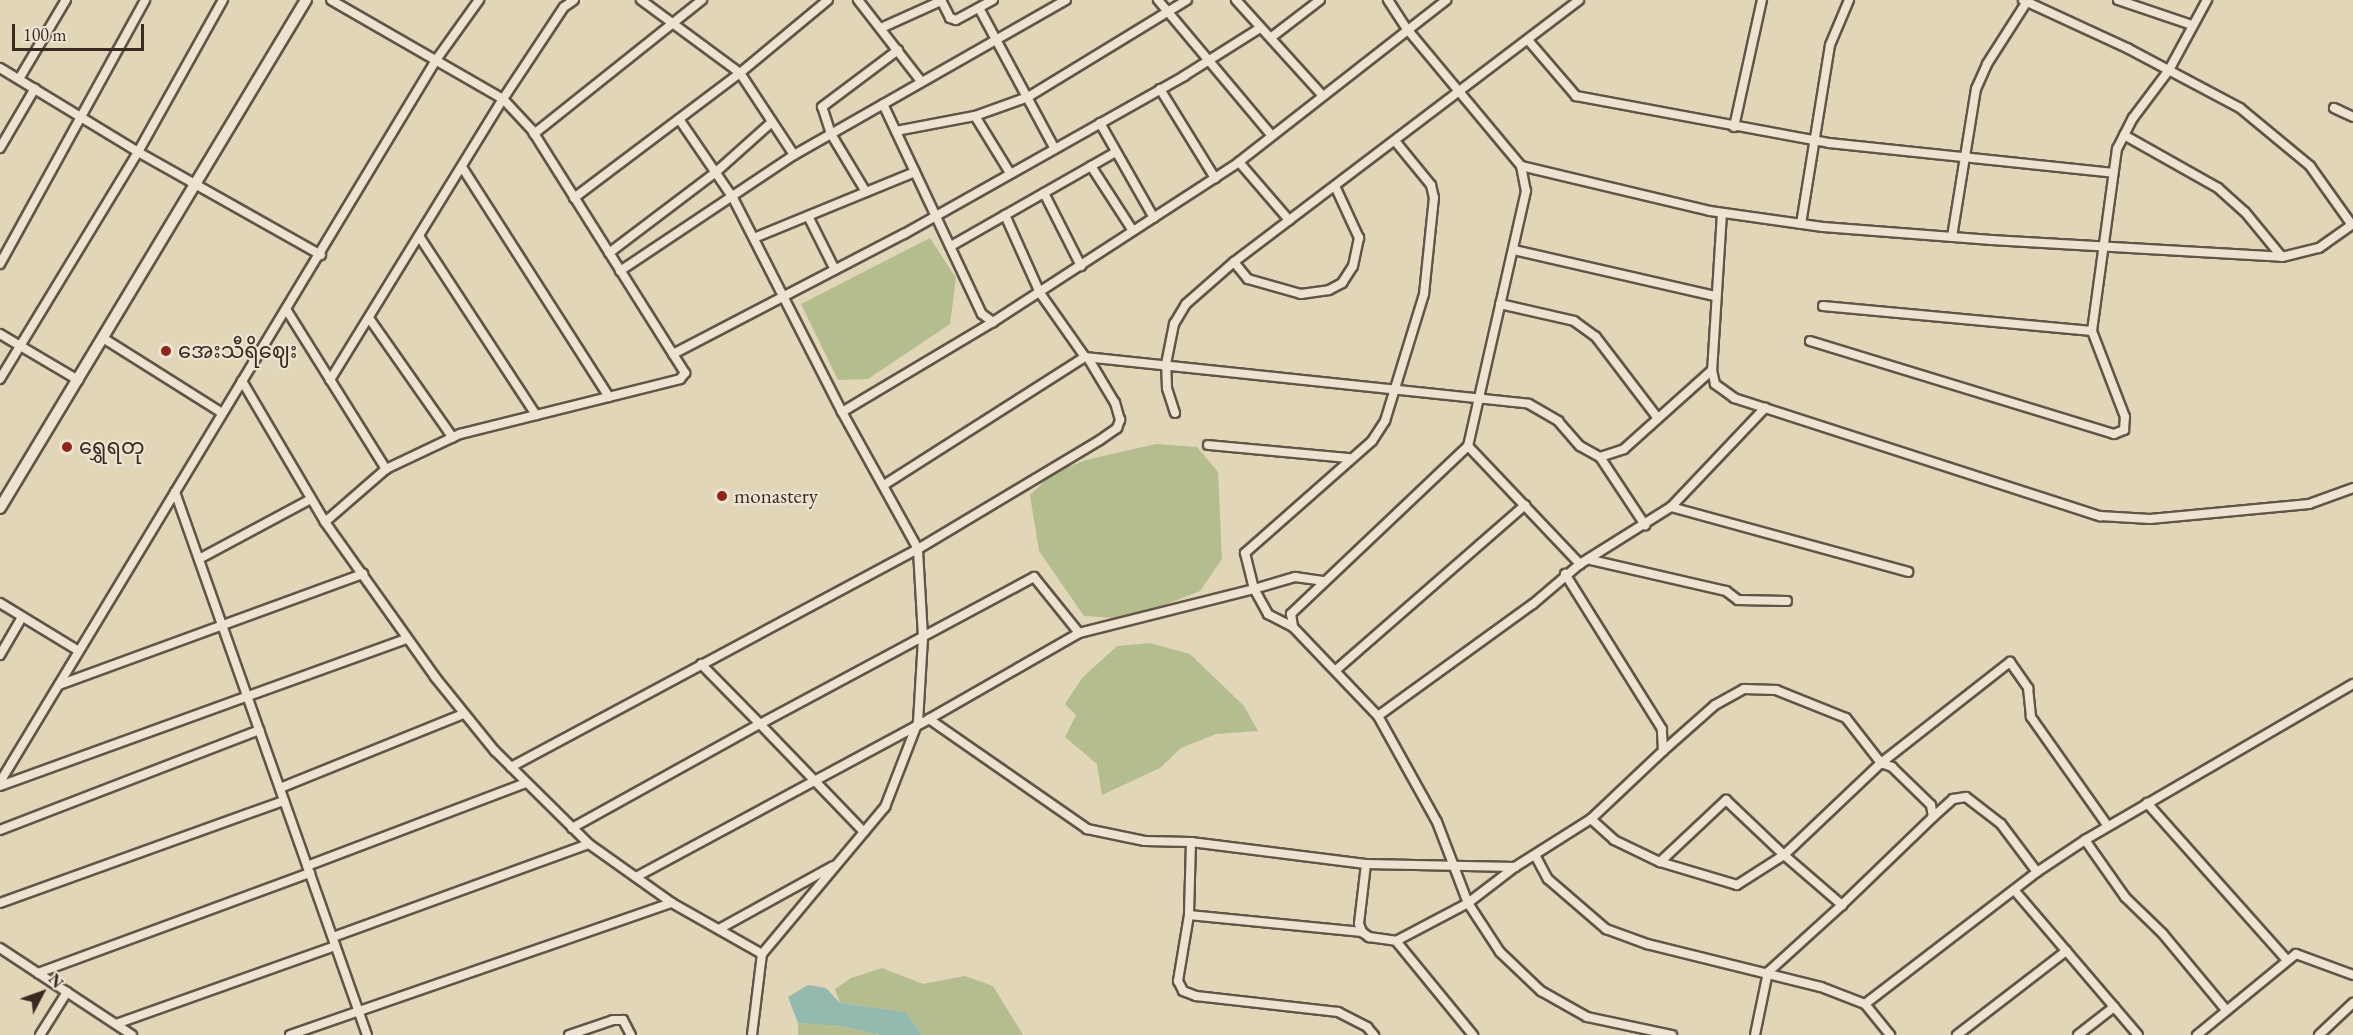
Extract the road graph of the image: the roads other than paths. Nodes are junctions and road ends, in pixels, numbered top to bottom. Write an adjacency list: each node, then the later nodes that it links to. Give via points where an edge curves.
1 (66, 0): 43 (street)
2 (146, 0): 55 (street)
3 (223, 0): 69 (street)
4 (306, 0): 82 (main road)
5 (331, 0): 39 (street)
6 (480, 0): 39 (street)
7 (574, 0): 50 (street, via 564,7)
8 (641, 0): 29 (street)
9 (702, 0): 29 (street)
10 (828, 0): 42 (street)
11 (858, 0): 31 (street)
12 (993, 0): 27 (street)
13 (1066, 0): 36 (street)
14 (1158, 0): 28 (street)
15 (1187, 0): 28 (street)
16 (1236, 0): 32 (street)
17 (1320, 0): 34 (street)
18 (1388, 0): 33 (street)
19 (1446, 0): 33 (street)
20 (1579, 0): 35 (street)
21 (1762, 0): 59 (street)
22 (1849, 0): 65 (street, via 1830,45)
23 (2026, 0): 41 (street); 72 (street, via 1976,89)
24 (2118, 0): 30 (street)
25 (2207, 0): 30 (street)
26 (941, 1): 27 (street, via 950,18 956,20); 31 (street)
27 (980, 8): 36 (street)
28 (1169, 13): 38 (street); 49 (street)
29 (673, 23): 42 (street); 61 (street)
30 (2192, 25): 41 (street)
31 (881, 28): 37 (street)
32 (1260, 28): 34 (street); 38 (street)
33 (1407, 29): 47 (street); 48 (street)
34 (1273, 36): 48 (street)
35 (1528, 40): 47 (street); 59 (street, via 1576,96)
36 (998, 41): 44 (street); 49 (street)
37 (898, 50): 44 (street); 62 (street, via 823,105)
38 (1208, 58): 46 (street); 64 (street)
39 (436, 60): 50 (street); 104 (street)
40 (0, 68): 43 (street)
41 (2169, 70): 63 (street); 95 (street, via 2240,108 2310,166)
42 (740, 73): 56 (street); 57 (street)
43 (19, 79): 45 (street)
44 (920, 80): 51 (street)
45 (35, 88): 55 (street); 67 (street)
46 (1160, 89): 58 (street); 81 (street)
47 (1460, 92): 66 (street); 75 (street)
48 (1322, 95): 64 (street)
49 (1028, 97): 53 (street); 68 (street)
50 (503, 99): 61 (street); 76 (street)
51 (883, 104): 60 (street); 62 (street)
52 (2334, 108): 54 (street)
53 (975, 116): 60 (street); 79 (street)
54 (2353, 117)
55 (80, 118): 69 (street); 107 (street)
56 (679, 119): 77 (street); 86 (street)
57 (772, 122): 71 (street); 77 (street)
58 (1100, 123): 68 (street); 70 (street)
59 (1734, 127): 65 (street)
60 (896, 131): 78 (street)
61 (534, 134): 86 (street)
62 (831, 134): 71 (street); 84 (street)
63 (2124, 135): 80 (street); 105 (street, via 2218,188 2245,212)
64 (1272, 136): 73 (street)
65 (1814, 140): 72 (street); 94 (street)
66 (1395, 141): 83 (street); 132 (street, via 1431,185 1434,198 1424,294)
67 (0, 148)
68 (1055, 149): 79 (street)
69 (138, 152): 82 (street); 123 (street)
70 (1116, 152): 74 (street); 92 (street)
71 (794, 155): 87 (street)
72 (1964, 157): 80 (street); 98 (street)
73 (1239, 162): 81 (street); 93 (street)
74 (1092, 166): 85 (street); 96 (street)
75 (1521, 166): 88 (street); 102 (street, via 1526,191)
76 (462, 167): 97 (street); 133 (street)
77 (716, 172): 87 (street); 103 (street)
78 (915, 172): 84 (street); 89 (street)
79 (1010, 173): 89 (street)
80 (2113, 173): 101 (street)
81 (1215, 178): 92 (street)
82 (196, 184): 104 (street); 121 (main road)
83 (1335, 186): 93 (street); 106 (street, via 1359,238 1353,266 1342,283 1329,290 1301,294 1248,279)
84 (866, 192): 91 (street)
85 (1044, 193): 90 (street); 108 (street)
86 (574, 198): 103 (street)
87 (733, 198): 99 (street); 110 (street)
88 (1722, 213): 94 (street); 113 (street)
89 (936, 214): 100 (street); 109 (street)
90 (1005, 215): 100 (street); 111 (street)
91 (808, 216): 99 (street); 109 (street)
92 (1154, 218): 96 (street)
93 (1289, 220): 106 (street)
94 (1801, 224): 98 (street)
95 (2353, 224): 105 (street, via 2319,248)
96 (1133, 231): 108 (street)
97 (419, 236): 117 (street); 139 (street)
98 (1952, 237): 101 (street)
99 (754, 238): 112 (street)
100 (951, 246): 118 (street, via 982,314)
101 (2102, 246): 105 (street); 119 (street)
102 (1514, 250): 113 (street); 114 (street)
103 (609, 253): 110 (street)
104 (321, 255): 116 (street)
105 (2282, 257)
106 (1234, 262): 126 (street, via 1186,304 1174,324)
107 (0, 264)
108 (1081, 266): 111 (street)
109 (835, 270): 112 (street)
110 (620, 271): 124 (street)
111 (1040, 293): 118 (street); 125 (street)
112 (784, 296): 124 (street); 136 (street)
113 (1715, 296): 127 (street)
114 (1500, 304): 134 (street); 140 (street, via 1574,321 1596,338)
115 (1822, 306): 119 (street)
116 (286, 309): 130 (street); 131 (street)
117 (369, 318): 130 (street); 141 (street)
118 (993, 322): 136 (street)
119 (2092, 331): 122 (street, via 2125,417 2124,430 2114,434)
120 (0, 334): 123 (street)
121 (103, 338): 129 (main road); 137 (street)
122 (1810, 341)
123 (20, 345): 128 (street); 129 (street)
124 (673, 354): 133 (street, via 684,377)
125 (1086, 357): 126 (street); 147 (street); 156 (street, via 1119,411 1117,428)
126 (1166, 364): 132 (street); 138 (street, via 1167,388)
127 (1712, 370): 135 (street, via 1715,384 1734,398); 140 (street)
128 (0, 380)
129 (78, 380): 153 (main road)
130 (330, 380): 146 (street)
131 (242, 381): 137 (street); 150 (street)
132 (1393, 392): 134 (street); 145 (street, via 1385,421 1372,441)
133 (609, 396): 139 (street)
134 (1478, 396): 143 (street); 144 (street, via 1529,404 1558,421 1580,446)
135 (1765, 408): 148 (street, via 2100,516 2150,519 2309,504); 152 (street)
136 (842, 412): 147 (street)
137 (222, 413): 149 (street)
138 (1175, 413)
139 (536, 415): 141 (street)
140 (1658, 417): 144 (street, via 1624,449)
141 (453, 438): 146 (street)
142 (1208, 445): 145 (street)
143 (1468, 446): 151 (street); 163 (street)
144 (1600, 457): 155 (street)
145 (1349, 458): 164 (street, via 1299,508 1245,553)
146 (386, 469): 154 (street)
147 (884, 485): 156 (street)
148 (2353, 488)
149 (175, 492): 157 (street); 173 (street)
150 (311, 499): 154 (street); 157 (street)
151 (1525, 505): 159 (street); 176 (street)
152 (1671, 507): 155 (street); 160 (street)
153 (0, 508)
154 (325, 522): 161 (street)
155 (1645, 525): 158 (street)
156 (918, 549): 171 (street); 175 (street)
157 (199, 559): 168 (street)
158 (1591, 560): 159 (street); 165 (street, via 1726,591 1738,600)
159 (1580, 564): 162 (street)
160 (1908, 572)
161 (363, 574): 168 (street); 172 (street)
162 (1565, 574): 181 (street, via 1533,604); 186 (street, via 1662,729)
163 (1323, 581): 164 (street, via 1295,577); 169 (street, via 1292,614)
164 (1254, 589): 169 (street, via 1268,614); 170 (street)
165 (1787, 601)
166 (0, 603): 167 (street)
167 (22, 617): 173 (street); 174 (street)
168 (222, 624): 178 (street); 179 (street)
169 (1293, 627): 176 (street, via 1310,649)
170 (1079, 633): 171 (street, via 1034,577); 182 (street)
171 (923, 637): 183 (street); 184 (street)
172 (407, 639): 179 (street); 180 (street)
173 (79, 651): 178 (street)
174 (0, 655)
175 (702, 664): 184 (street); 188 (street)
176 (1336, 670): 181 (street)
177 (2353, 684): 194 (street)
178 (59, 685): 191 (street)
179 (248, 697): 185 (street); 191 (street)
180 (463, 714): 188 (street); 192 (street)
181 (1378, 716): 208 (street, via 1437,822)
182 (929, 719): 183 (street); 202 (street, via 1087,829 1145,841)
183 (918, 722): 189 (street); 200 (street, via 885,807)
184 (760, 724): 189 (street); 198 (street)
185 (259, 730): 192 (street); 199 (street)
186 (1663, 751): 187 (street, via 1715,705 1744,689 1776,690 1846,718); 196 (street)
187 (1881, 763): 195 (street, via 1892,767 1931,805); 197 (street, via 2010,662 2028,688 2031,717); 205 (street)
188 (511, 767): 190 (street)
189 (814, 779): 200 (street); 213 (street)
190 (526, 783): 198 (street); 211 (street)
191 (0, 784)
192 (280, 788): 193 (street)
193 (284, 801): 211 (street); 215 (street)
194 (2147, 803): 197 (street); 227 (street)
195 (1933, 817): 212 (street, via 1953,799 1966,797 2001,824); 218 (street)
196 (1591, 819): 204 (street); 206 (street, via 1614,840)
197 (2108, 826): 201 (street)
198 (572, 828): 203 (street)
199 (0, 830)
200 (864, 832): 207 (street)
201 (2085, 840): 212 (street); 235 (street, via 2125,897 2163,934)
202 (1191, 842): 209 (street); 219 (street)
203 (589, 844): 213 (street); 223 (street)
204 (1535, 855): 210 (street); 228 (street, via 1548,879 1605,929 1647,944)
205 (1784, 855): 206 (street, via 1737,885); 206 (street, via 1726,800); 218 (street)
206 (1660, 862)
207 (838, 863): 220 (street); 226 (street)
208 (1451, 863): 209 (street); 210 (street); 217 (street)
209 (1366, 864): 221 (street, via 1359,924)
210 (1515, 867): 217 (street)
211 (309, 869): 223 (street); 229 (street)
212 (2037, 872): 214 (street)
213 (636, 877): 216 (street)
214 (2015, 891): 225 (street); 233 (street)
215 (0, 903)
216 (672, 903): 220 (street); 236 (street)
217 (1468, 903): 222 (street); 247 (street, via 1500,952 1540,991 1587,1017)
218 (1842, 905): 228 (street)
219 (1189, 915): 221 (street); 245 (street, via 1178,981 1183,991 1196,996 1338,1012)
220 (719, 929): 226 (street)
221 (1362, 932): 222 (street, via 1369,937)
222 (1396, 941): 246 (street)
223 (334, 942): 236 (street); 237 (street)
224 (1, 951): 229 (street)
225 (2066, 951): 234 (street); 250 (street)
226 (762, 954): 244 (street)
227 (2287, 960): 230 (street, via 2296,954); 235 (street)
228 (1768, 972): 233 (street); 248 (street)
229 (38, 973): 231 (street)
230 (2353, 975)
231 (67, 992): 237 (street); 239 (street)
232 (2353, 1003): 254 (street)
233 (1865, 1004): 249 (street)
234 (2114, 1006): 251 (street); 252 (street)
235 (2226, 1010): 253 (street)
236 (359, 1012): 240 (street); 241 (street)
237 (116, 1024): 238 (street)
238 (129, 1034)
239 (40, 1035)
240 (290, 1035)
241 (367, 1035)
242 (569, 1035): 243 (street, via 588,1026 624,1020)
243 (632, 1035)
244 (752, 1035)
245 (1374, 1035)
246 (1473, 1035)
247 (1672, 1035)
248 (1755, 1035)
249 (1890, 1035)
250 (1957, 1035)
251 (2078, 1035)
252 (2138, 1035)
253 (2197, 1035)
254 (2319, 1035)

